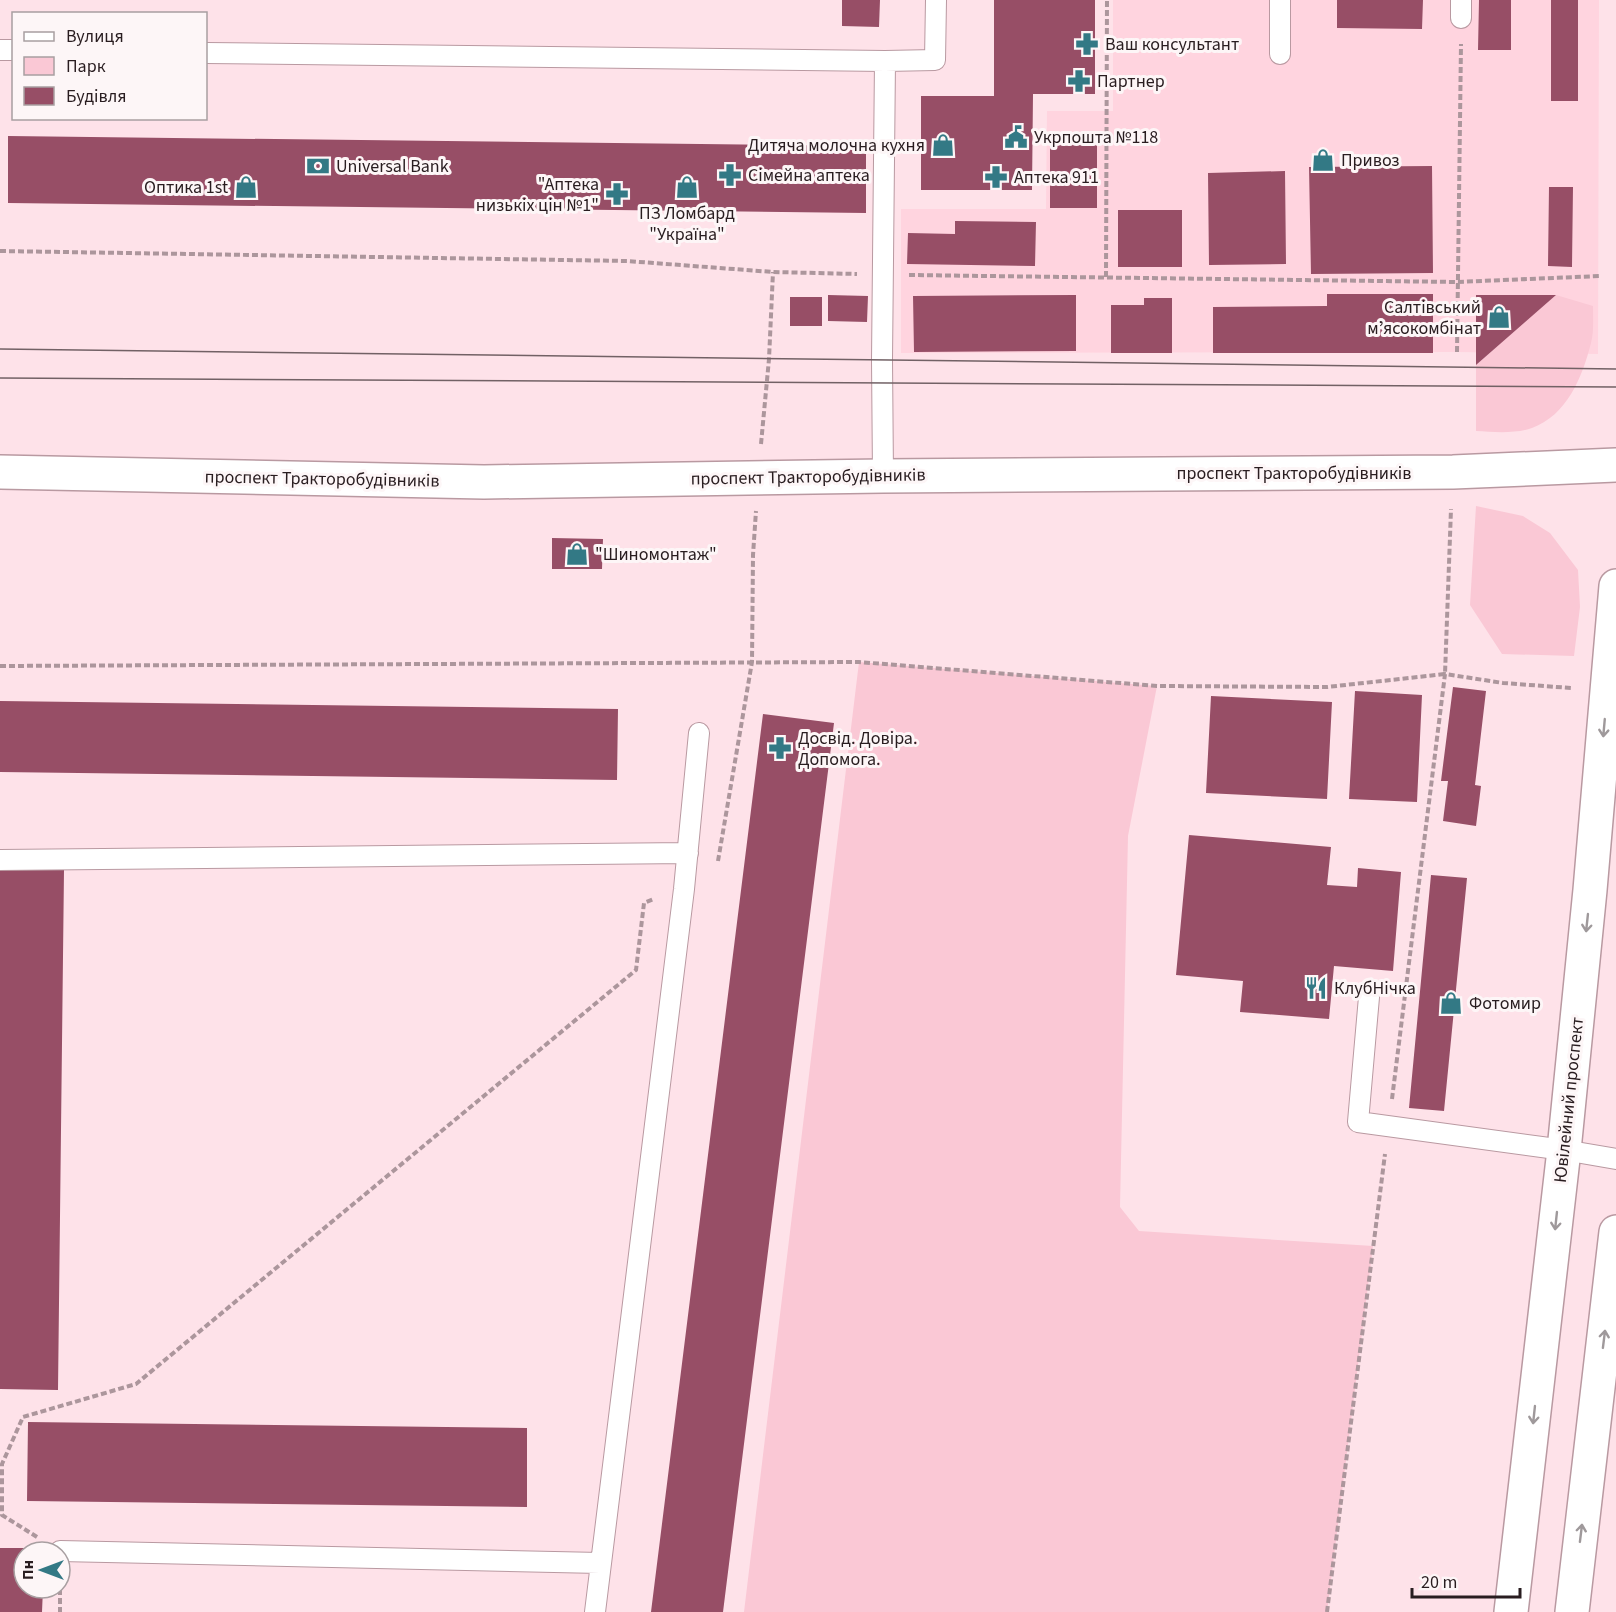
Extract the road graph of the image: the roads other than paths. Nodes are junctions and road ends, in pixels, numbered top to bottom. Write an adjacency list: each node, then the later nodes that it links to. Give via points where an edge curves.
1 (936, 0): 5 (lane, via 935,60)
2 (1280, 0): 4 (lane)
3 (207, 52): 5 (lane)
4 (1280, 54)
5 (885, 61): 8 (lane)
6 (1616, 465): 8 (main road, проспект Тракторобудівників, via 1453,472)
7 (0, 472): 8 (main road, проспект Тракторобудівників, via 484,482)
8 (883, 476)
9 (1616, 586): 14 (main road, Ювілейний проспект, one-way to 14)
10 (699, 733): 11 (lane)
11 (688, 853): 12 (lane); 18 (lane)
12 (0, 860)
13 (1369, 997): 14 (lane, via 1358,1122)
14 (1564, 1150): 15 (lane); 20 (main road, Ювілейний проспект, one-way to 20)
15 (1616, 1159)
16 (1616, 1232): 21 (main road, one-way to 16)
17 (72, 1551): 18 (lane)
18 (600, 1563): 19 (lane)
19 (595, 1612)
20 (1512, 1612)
21 (1572, 1612)

